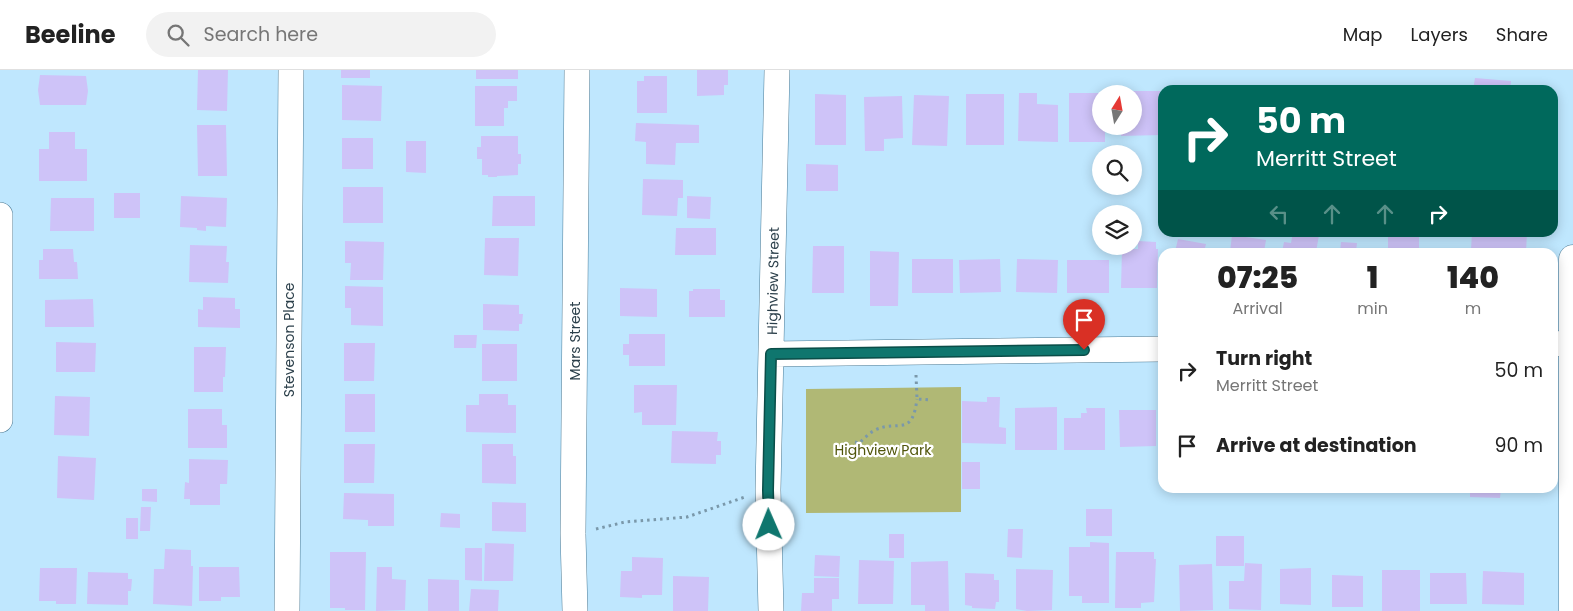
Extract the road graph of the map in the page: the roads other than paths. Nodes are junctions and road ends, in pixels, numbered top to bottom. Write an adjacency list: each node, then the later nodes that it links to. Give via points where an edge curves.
1 (291, 70): 12 (street, Stevenson Place)
2 (577, 70): 13 (street, Mars Street)
3 (777, 70): 9 (street, Highview Street)
4 (0, 216): 10 (street)
5 (1573, 259): 6 (main road)
6 (1573, 343): 7 (street); 11 (main road)
7 (1558, 344)
8 (1158, 349): 9 (street)
9 (771, 354): 14 (street, Highview Street, via 768,490)
10 (0, 420)
11 (1573, 596): 15 (main road)
12 (287, 611)
13 (575, 611)
14 (771, 611)
15 (1573, 611)

